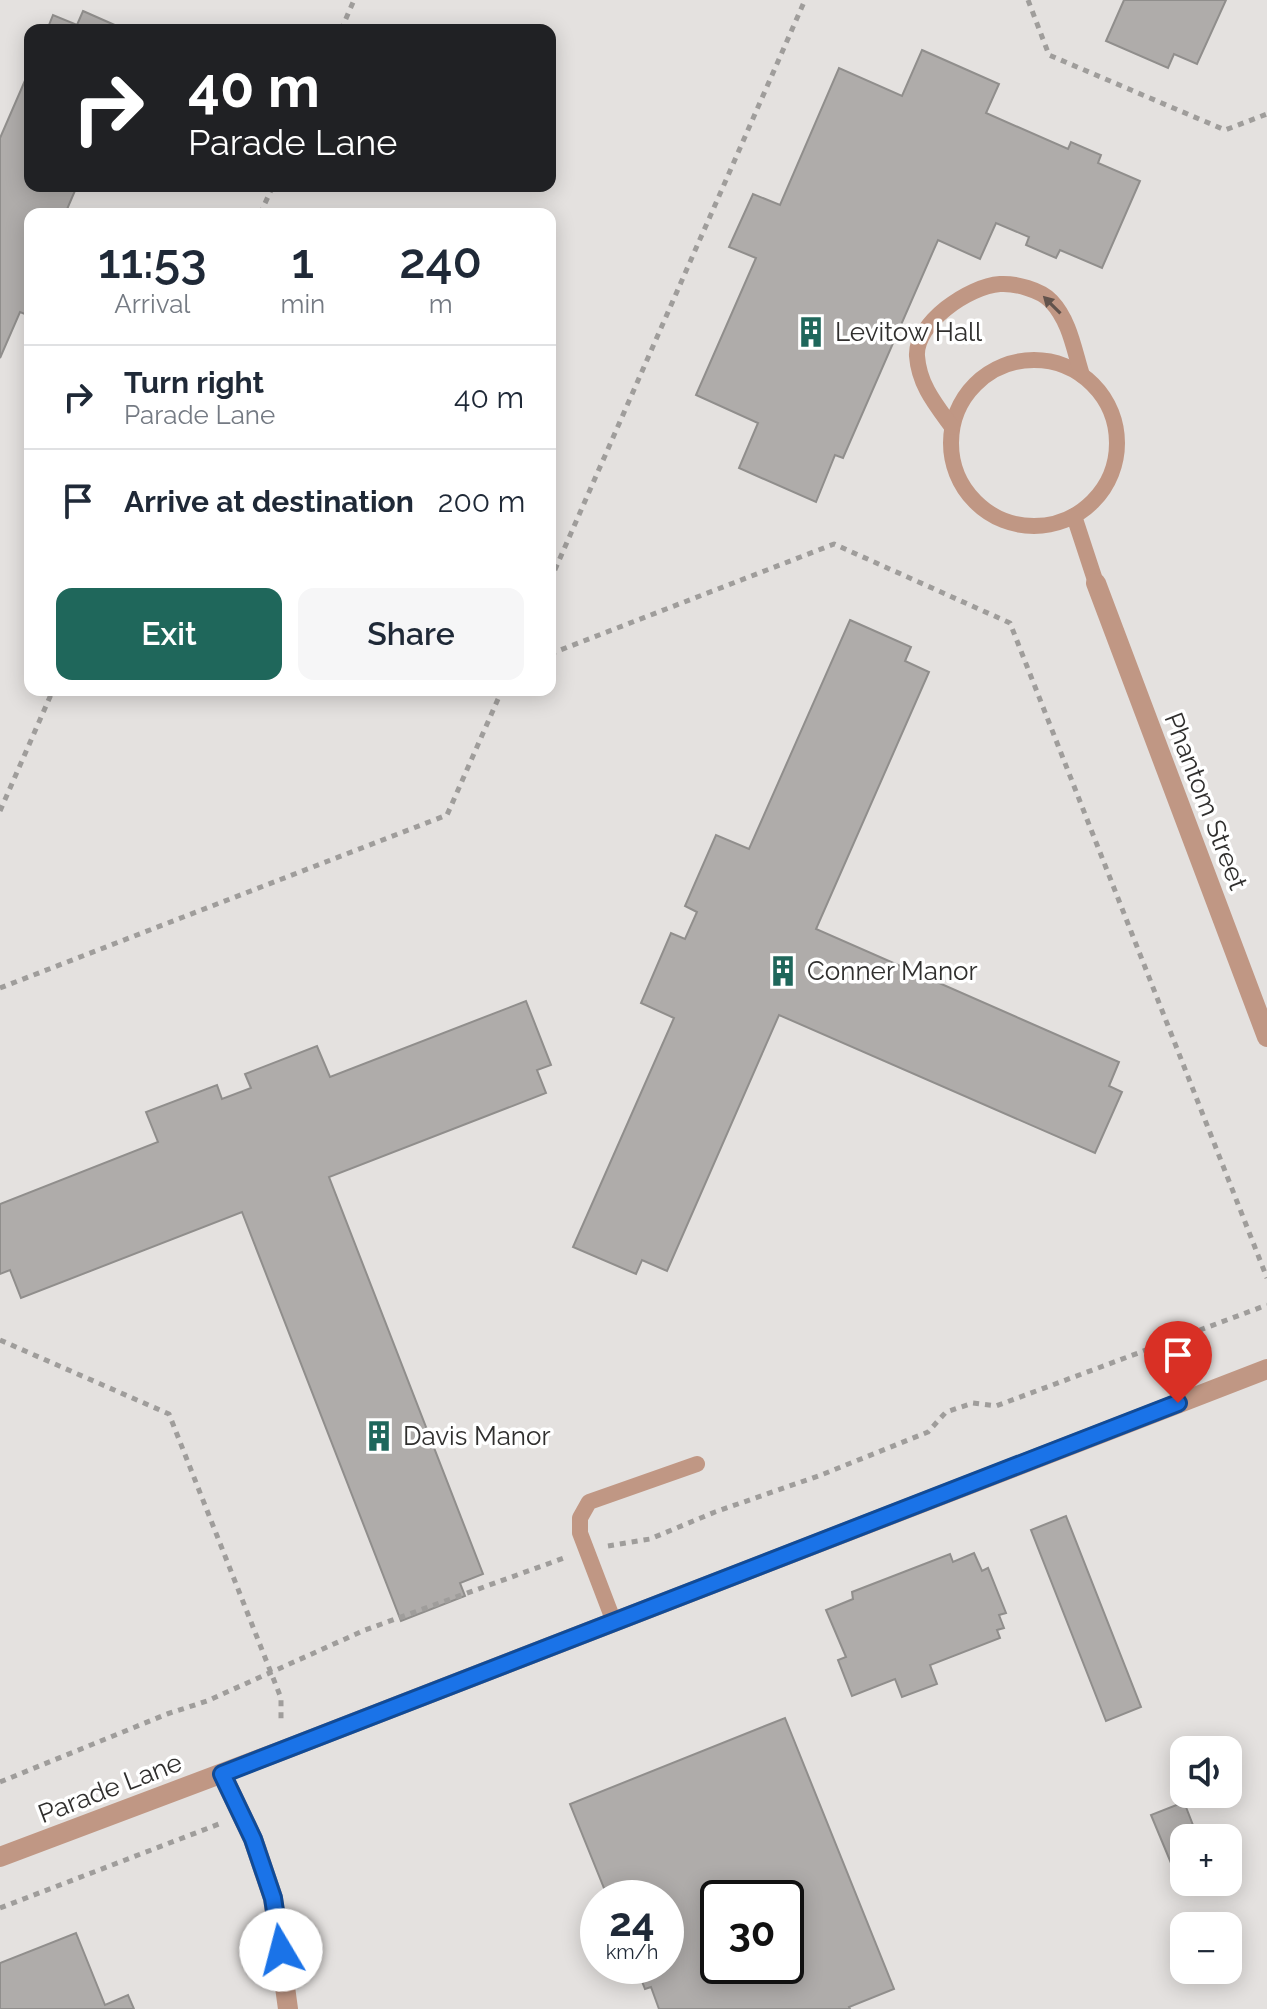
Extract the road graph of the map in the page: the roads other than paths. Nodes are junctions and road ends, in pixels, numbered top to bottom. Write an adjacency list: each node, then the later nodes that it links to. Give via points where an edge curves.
1 (1082, 375): 2 (lane, via 1057,363 1030,360 1003,366 979,380 962,401); 2 (lane, one-way to 2, via 1065,318 1049,299 1000,284 972,292 923,330 917,354 925,389); 3 (lane, via 1102,394 1114,419 1117,448 1111,475 1096,499)
2 (952, 427): 3 (lane, via 951,454 959,480 974,502 996,518 1022,526 1049,525)
3 (1074, 516): 4 (lane)
4 (1096, 583): 5 (street, Phantom Street)
5 (1267, 1037)
6 (1267, 1369): 8 (street, Parade Lane)
7 (697, 1464): 8 (lane, via 589,1502 580,1518 580,1533)
8 (614, 1622): 9 (street, Parade Lane)
9 (222, 1774): 10 (street, Parade Lane); 11 (street, via 273,1898)
10 (0, 1857)
11 (288, 2009)

